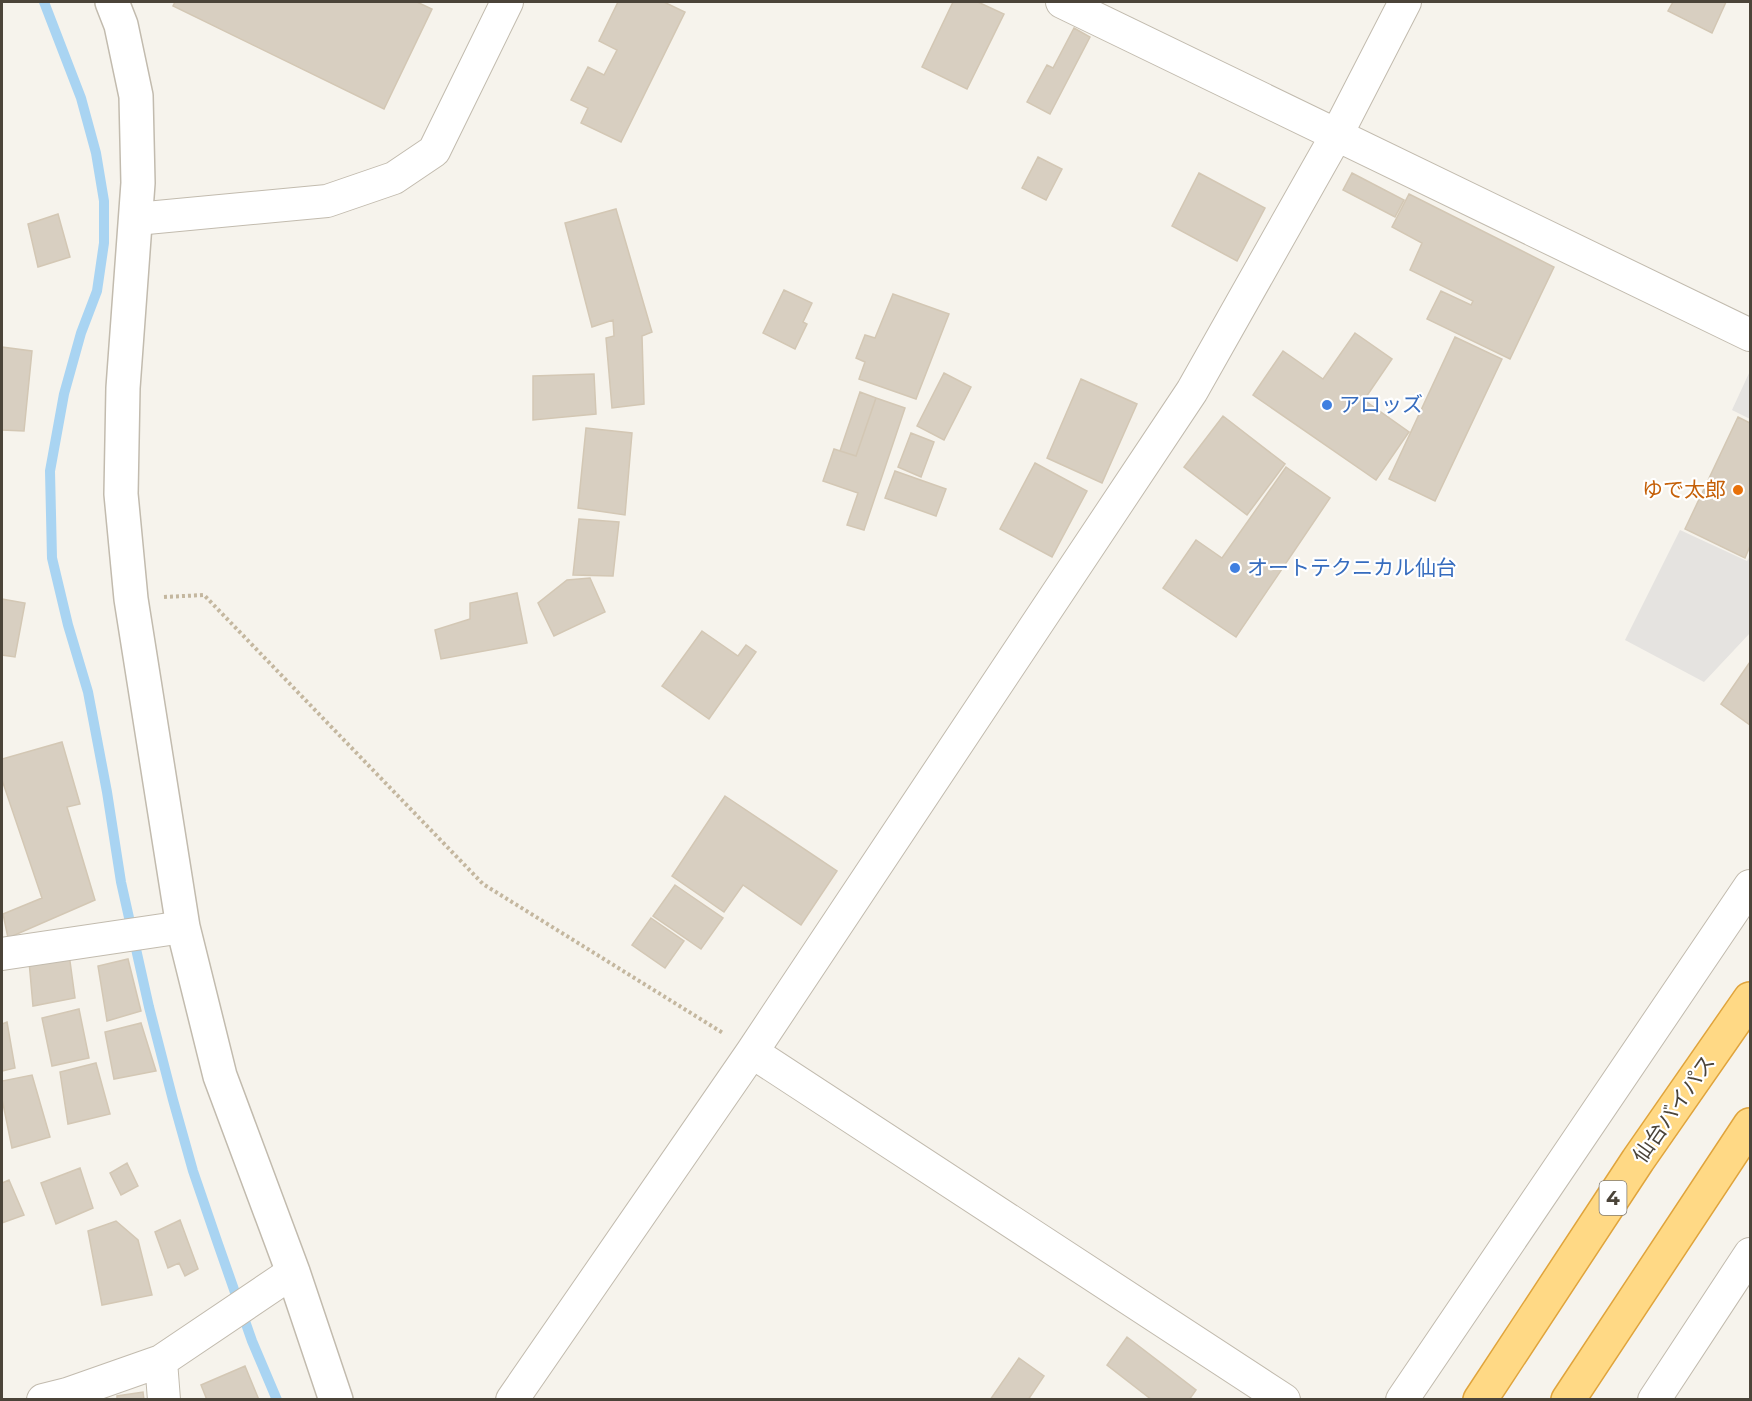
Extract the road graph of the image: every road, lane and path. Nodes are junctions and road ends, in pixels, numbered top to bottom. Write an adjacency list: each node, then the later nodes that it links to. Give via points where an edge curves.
1 (112, 2): 6 (street, via 121,25 136,96)
2 (507, 2): 6 (street, via 434,151 394,178 327,201)
3 (1062, 2): 5 (street)
4 (1405, 2): 5 (street)
5 (1336, 136): 7 (street); 13 (street, via 1192,391)
6 (135, 219): 8 (street, via 123,388 121,494)
7 (1750, 335)
8 (131, 599): 10 (street); 13 (path, via 204,595 483,884)
9 (1750, 886): 23 (street)
10 (153, 931): 11 (street); 16 (street, via 220,1076)
11 (2, 954)
12 (1750, 999): 24 (highway, 仙台バイパス / 4)
13 (752, 1052): 21 (street); 22 (street)
14 (1750, 1125): 25 (highway)
15 (1750, 1254): 26 (street)
16 (293, 1272): 17 (street); 20 (street)
17 (161, 1361): 18 (street); 19 (street)
18 (43, 1400)
19 (164, 1400)
20 (336, 1400)
21 (512, 1400)
22 (1284, 1400)
23 (1401, 1400)
24 (1480, 1400)
25 (1568, 1400)
26 (1654, 1400)

